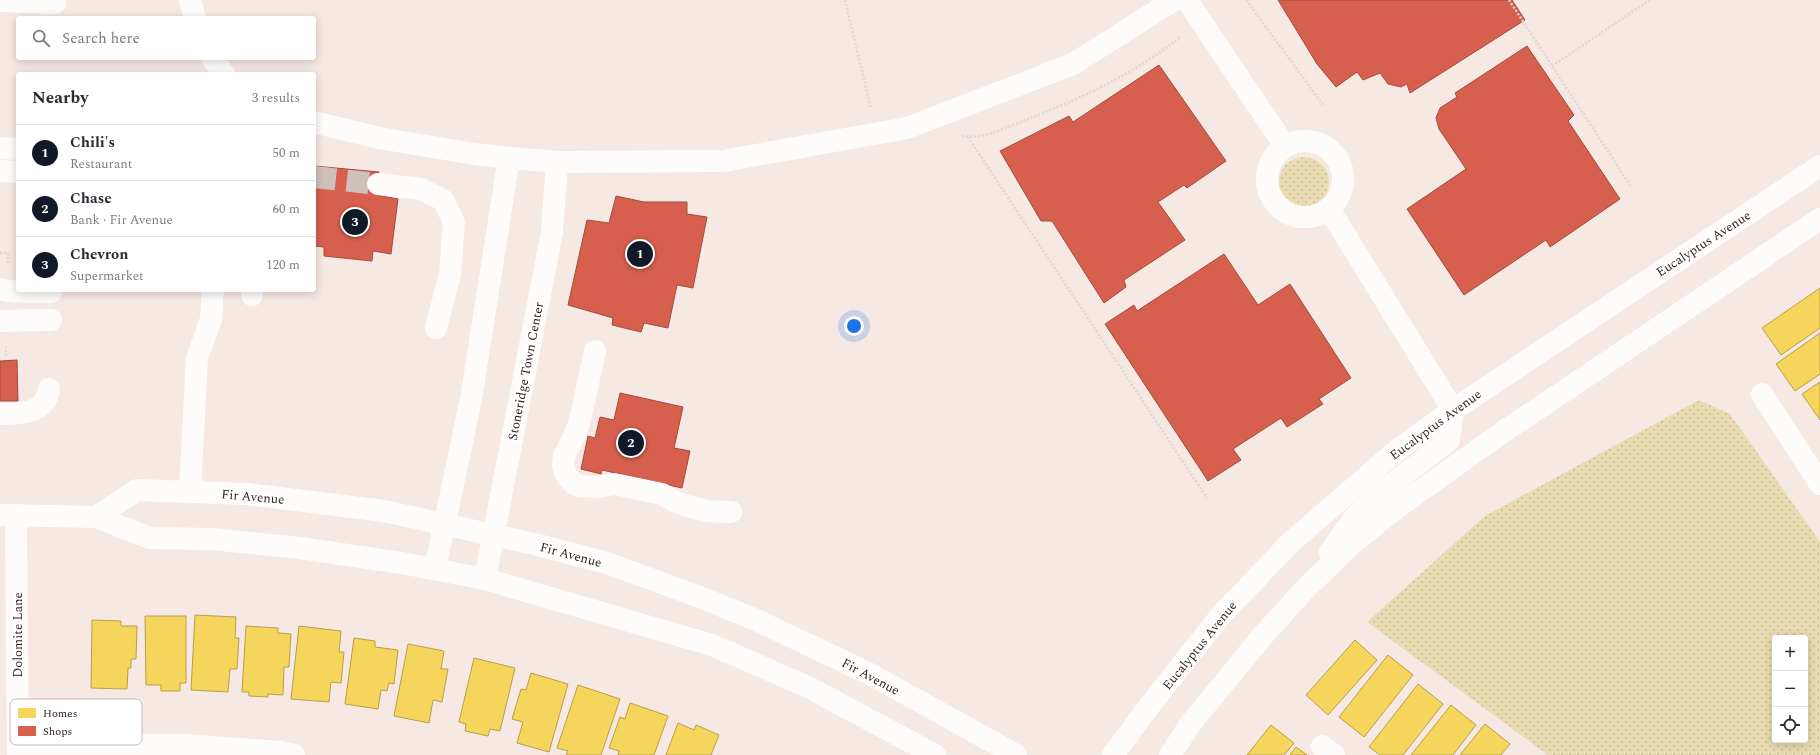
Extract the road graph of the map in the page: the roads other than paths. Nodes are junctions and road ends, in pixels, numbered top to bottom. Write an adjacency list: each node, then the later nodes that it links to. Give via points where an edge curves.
1 (190, 0): 6 (street)
2 (1174, 0): 14 (street, via 1074,64 907,128 723,161)
3 (1187, 0): 10 (street)
4 (0, 1): 5 (street)
5 (55, 3)
6 (194, 16)
7 (214, 60): 8 (street)
8 (222, 72)
9 (316, 122): 13 (street, via 379,138)
10 (1286, 146): 19 (street, via 1297,141 1323,145 1340,163 1343,175 1342,188 1337,200); 19 (street, via 1275,154 1269,164 1266,177 1267,189 1272,200 1281,210 1292,216 1317,216)
11 (0, 148): 12 (street)
12 (16, 149)
13 (509, 158): 14 (street); 37 (street, via 471,399)
14 (557, 162): 38 (street, Stoneridge Town Center, via 552,232)
15 (1820, 166): 30 (street, Eucalyptus Avenue)
16 (0, 171): 17 (street)
17 (16, 172)
18 (378, 184): 26 (street, via 421,189 443,200 454,222 450,274)
19 (1329, 209): 30 (street)
20 (1820, 219): 41 (street, via 1452,468 1353,543)
21 (0, 289): 22 (street)
22 (16, 291)
23 (212, 292): 33 (street, via 211,319 197,358)
24 (51, 320): 25 (street)
25 (0, 321)
26 (436, 328)
27 (595, 351): 34 (street, via 580,420 564,456 566,475 573,484 599,487 614,484 662,494 674,501 707,511)
28 (50, 390): 31 (street, via 48,399 40,407 17,414)
29 (1762, 394): 32 (street)
30 (1453, 410): 41 (street, via 1449,440 1373,499 1354,517); 47 (street, Eucalyptus Avenue, via 1396,451 1290,543 1222,614)
31 (0, 414)
32 (1820, 484)
33 (190, 491): 36 (street, Fir Avenue, via 137,490); 37 (street, Fir Avenue, via 247,494 384,511)
34 (731, 512)
35 (8, 515): 36 (street); 42 (street, Dolomite Lane)
36 (96, 517): 39 (street, via 150,538 211,539)
37 (444, 524): 38 (street, Fir Avenue); 39 (street)
38 (493, 535): 40 (street, Stoneridge Town Center); 46 (street, Fir Avenue, via 607,563 754,619 870,674)
39 (435, 569): 40 (street)
40 (485, 579): 45 (street, via 712,645 810,688)
41 (1306, 588): 48 (street, via 1222,684)
42 (16, 699)
43 (18, 750): 44 (street, via 185,745)
44 (294, 755)
45 (935, 755)
46 (1016, 755)
47 (1113, 755)
48 (1170, 755)

